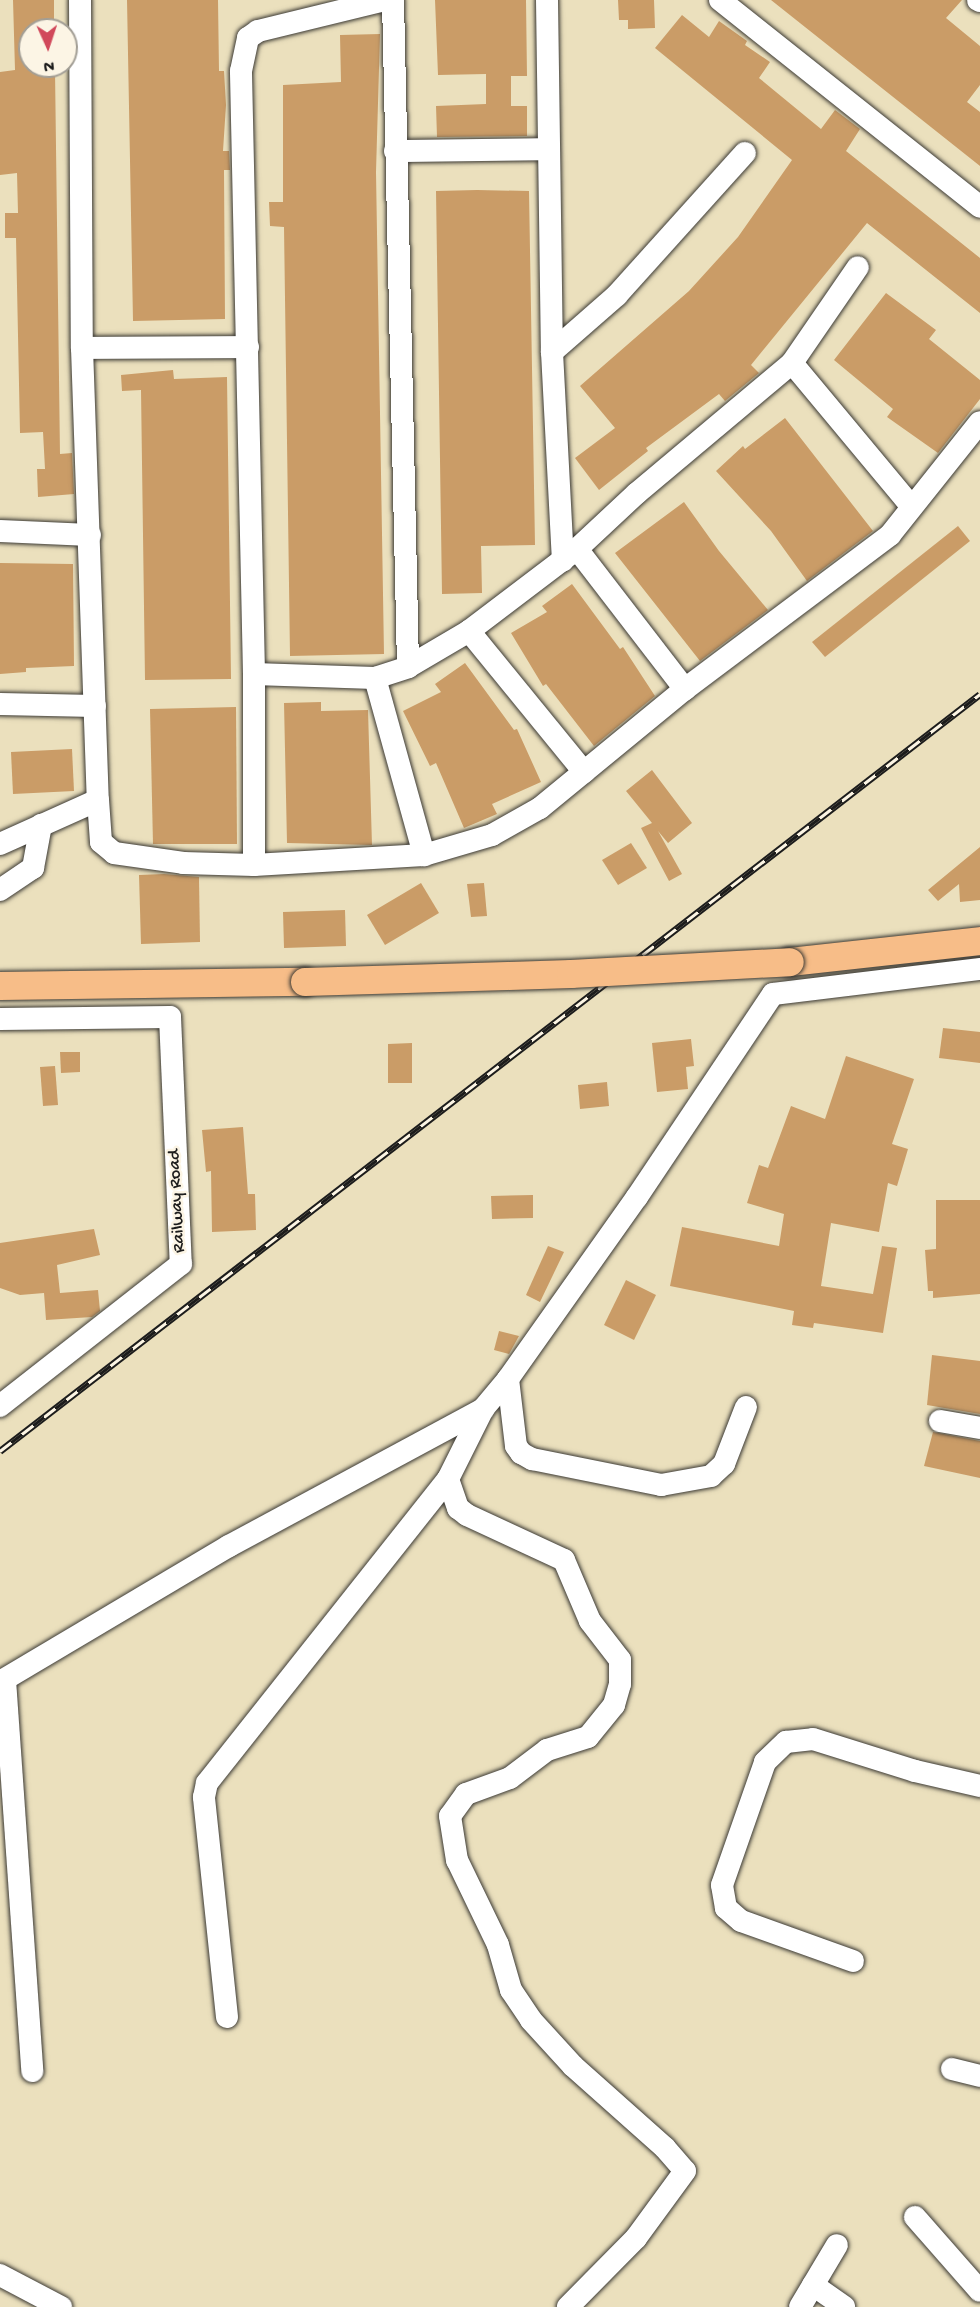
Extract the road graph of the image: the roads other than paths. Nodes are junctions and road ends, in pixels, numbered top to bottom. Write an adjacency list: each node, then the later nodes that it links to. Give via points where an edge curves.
1 (80, 0): 12 (street)
2 (385, 0): 11 (street, via 277,25 248,38 241,71)
3 (393, 0): 7 (street)
4 (547, 0): 6 (street)
5 (720, 0): 9 (street)
6 (549, 149): 7 (street); 13 (street)
7 (395, 151): 21 (street)
8 (745, 153): 13 (street, via 617,295)
9 (980, 207)
10 (858, 267): 14 (street)
11 (248, 347): 12 (street); 22 (street)
12 (82, 348): 18 (street)
13 (552, 352): 19 (street)
14 (792, 363): 16 (street); 19 (street, via 637,492)
15 (980, 422): 16 (street)
16 (912, 507): 24 (street, via 890,535)
17 (0, 531): 18 (street)
18 (90, 535): 26 (street)
19 (570, 555): 20 (street); 24 (street)
20 (469, 631): 21 (street); 27 (street)
21 (408, 667): 23 (street)
22 (254, 674): 23 (street); 32 (street)
23 (375, 678): 31 (street)
24 (685, 689): 27 (street)
25 (0, 704): 26 (street)
26 (95, 706): 28 (street)
27 (585, 772): 31 (street, via 540,808 492,835)
28 (98, 800): 29 (street); 32 (street, via 101,842 114,853 183,863)
29 (41, 825): 30 (street); 33 (street, via 33,868)
30 (0, 844)
31 (424, 855): 32 (street)
32 (254, 864)
33 (0, 890)
34 (980, 941): 36 (main road, bridge, via 790,962 629,972)
35 (980, 969): 38 (street, via 772,994 637,1197)
36 (0, 986)
37 (0, 1019): 39 (street, Railway Road, via 170,1017 181,1264)
38 (508, 1379): 40 (street, via 516,1446 521,1453 532,1459 661,1485 711,1476 724,1464); 41 (street)
39 (0, 1406)
40 (746, 1407)
41 (483, 1409): 44 (street); 45 (street, via 229,1546)
42 (940, 1421): 43 (street)
43 (980, 1428)
44 (448, 1479): 48 (street, via 207,1783 204,1797); 58 (street, via 458,1508 467,1515 564,1560 590,1621 620,1660 620,1684 614,1704 588,1737 547,1750 510,1778 466,1794 450,1816 457,1860 498,1945 503,1971 521,2005 573,2066 665,2148 685,2171 636,2238)
45 (2, 1681): 50 (street)
46 (980, 1786): 47 (street, via 915,1771 813,1739 786,1742 765,1762 722,1885 726,1908 741,1921)
47 (853, 1961)
48 (227, 2017)
49 (952, 2068): 51 (street)
50 (32, 2071)
51 (980, 2076)
52 (915, 2217): 56 (street)
53 (837, 2245): 55 (street)
54 (0, 2275): 57 (street)
55 (813, 2285): 59 (street); 60 (street)
56 (980, 2291)
57 (61, 2307)
58 (568, 2307)
59 (800, 2307)
60 (844, 2307)

